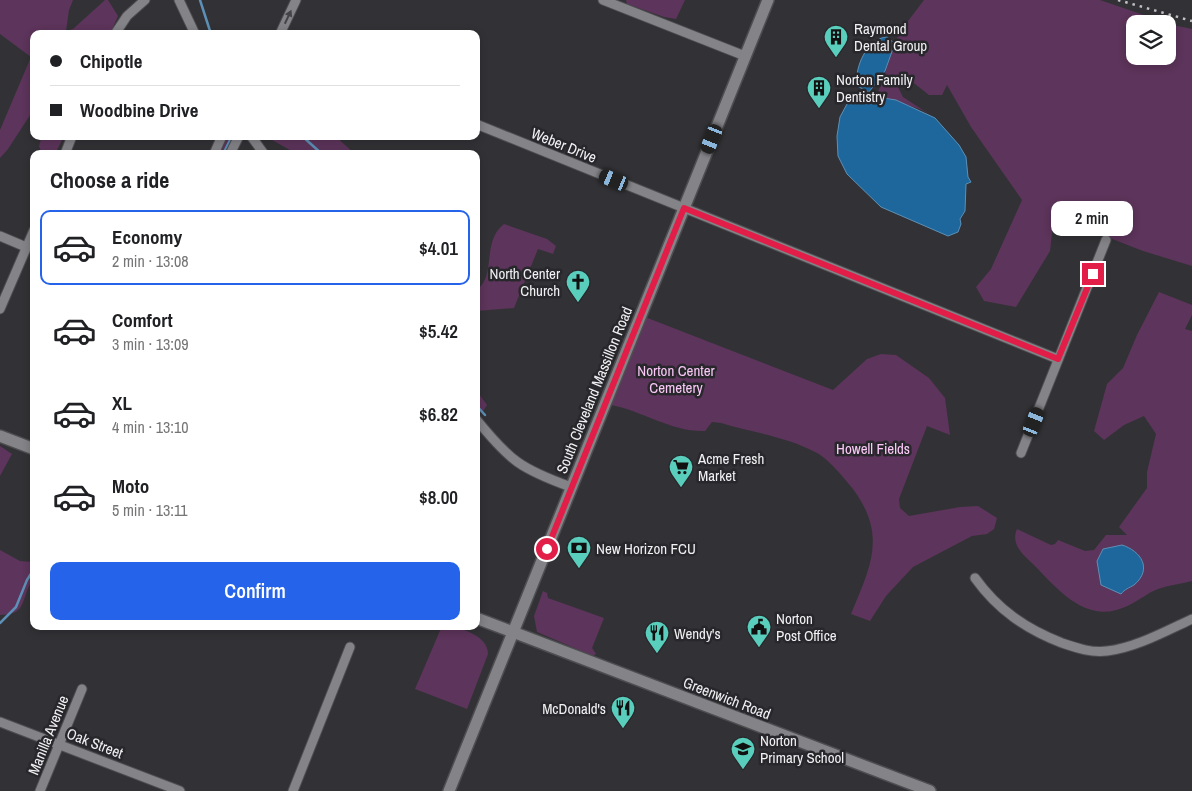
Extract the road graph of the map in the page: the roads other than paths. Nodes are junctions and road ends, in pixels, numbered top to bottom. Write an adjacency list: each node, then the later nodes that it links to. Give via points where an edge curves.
1 (145, 0): 6 (street, via 127,16)
2 (179, 0): 7 (street)
3 (296, 0): 8 (street, one-way to 3)
4 (603, 0): 9 (street)
5 (768, 0): 9 (main road, South Cleveland Massillon Road)
6 (118, 30)
7 (193, 30)
8 (282, 30)
9 (746, 56): 11 (main road, South Cleveland Massillon Road)
10 (480, 126): 11 (street, Weber Drive)
11 (684, 208): 17 (street, Weber Drive); 22 (main road, South Cleveland Massillon Road)
12 (0, 236): 15 (street)
13 (30, 238): 15 (street)
14 (1106, 240): 17 (street)
15 (26, 247): 16 (street)
16 (0, 309)
17 (1058, 359): 21 (street)
18 (480, 424): 22 (street, via 518,463 538,475)
19 (0, 436): 20 (main road)
20 (30, 447)
21 (1021, 453)
22 (571, 487): 26 (main road, South Cleveland Massillon Road)
23 (975, 578): 25 (street, via 1001,609 1024,626 1085,651 1124,648)
24 (480, 619): 26 (main road, Greenwich Road)
25 (1192, 619)
26 (514, 632): 34 (main road, South Cleveland Massillon Road); 35 (main road, Greenwich Road)
27 (350, 647): 33 (street)
28 (82, 689): 30 (street, Manilla Avenue)
29 (0, 722): 30 (street, Oak Street)
30 (59, 744): 31 (street, Manilla Avenue); 32 (street, Oak Street)
31 (40, 791)
32 (180, 791)
33 (293, 791)
34 (449, 791)
35 (930, 791)

